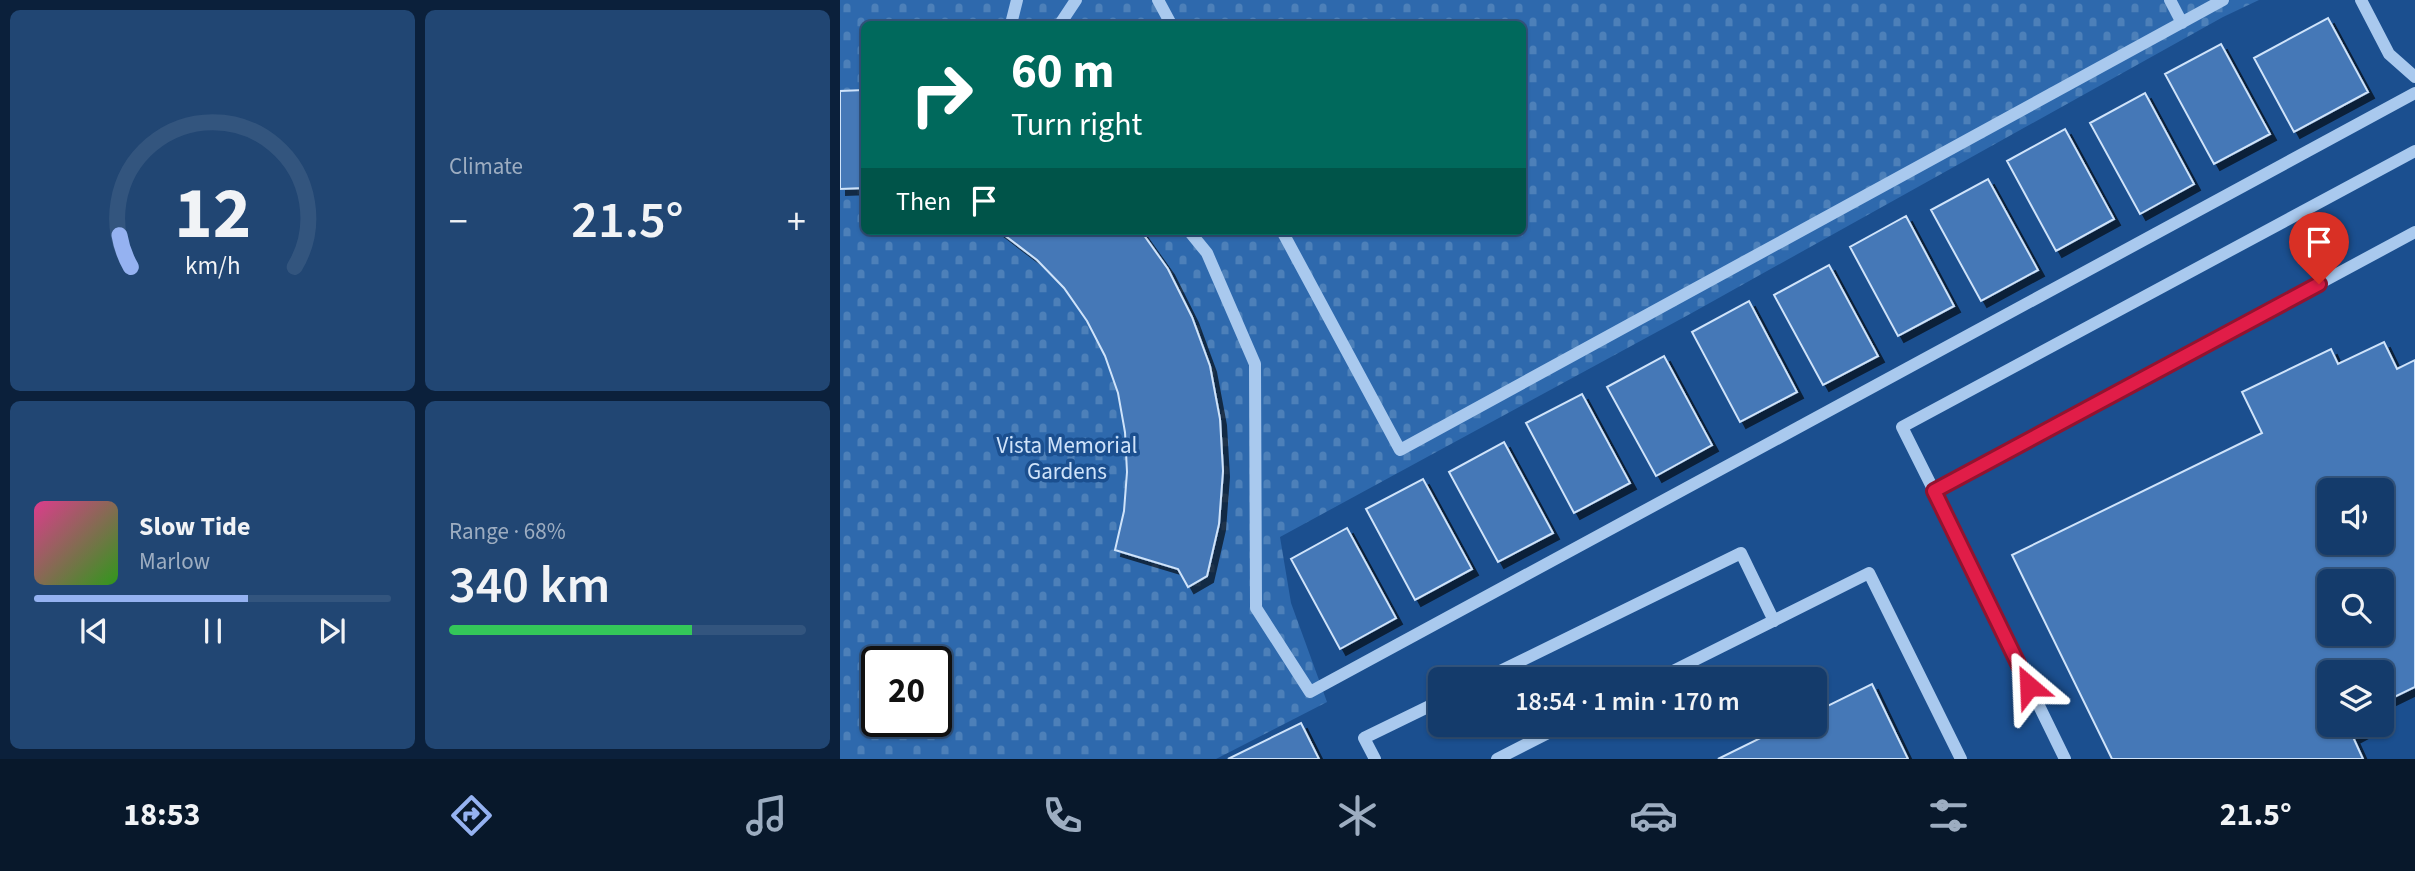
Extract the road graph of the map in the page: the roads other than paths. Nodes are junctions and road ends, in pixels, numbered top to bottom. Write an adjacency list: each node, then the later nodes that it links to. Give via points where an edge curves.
1 (1017, 0): 7 (street)
2 (1076, 0): 8 (street)
3 (1158, 0): 9 (street)
4 (2170, 0): 10 (street)
5 (2224, 0): 10 (street)
6 (2361, 0): 11 (street, via 2389,54)
7 (1012, 21)
8 (1062, 21)
9 (1169, 21)
10 (2182, 23): 16 (street, via 1400,450)
11 (2415, 77)
12 (2415, 93): 15 (street, via 1310,692 1256,608 1255,364 1207,253)
13 (2415, 151): 17 (street, via 1902,427)
14 (2415, 232): 17 (street)
15 (1192, 235)
16 (1284, 235)
17 (1934, 491): 26 (street)
18 (1774, 621): 19 (street, via 1741,553); 20 (street); 25 (street, via 1869,573)
19 (1508, 667)
20 (1681, 667)
21 (1428, 707): 23 (street, via 1364,738)
22 (1540, 737): 24 (street)
23 (1375, 759)
24 (1497, 759)
25 (1961, 759)
26 (2065, 759)

